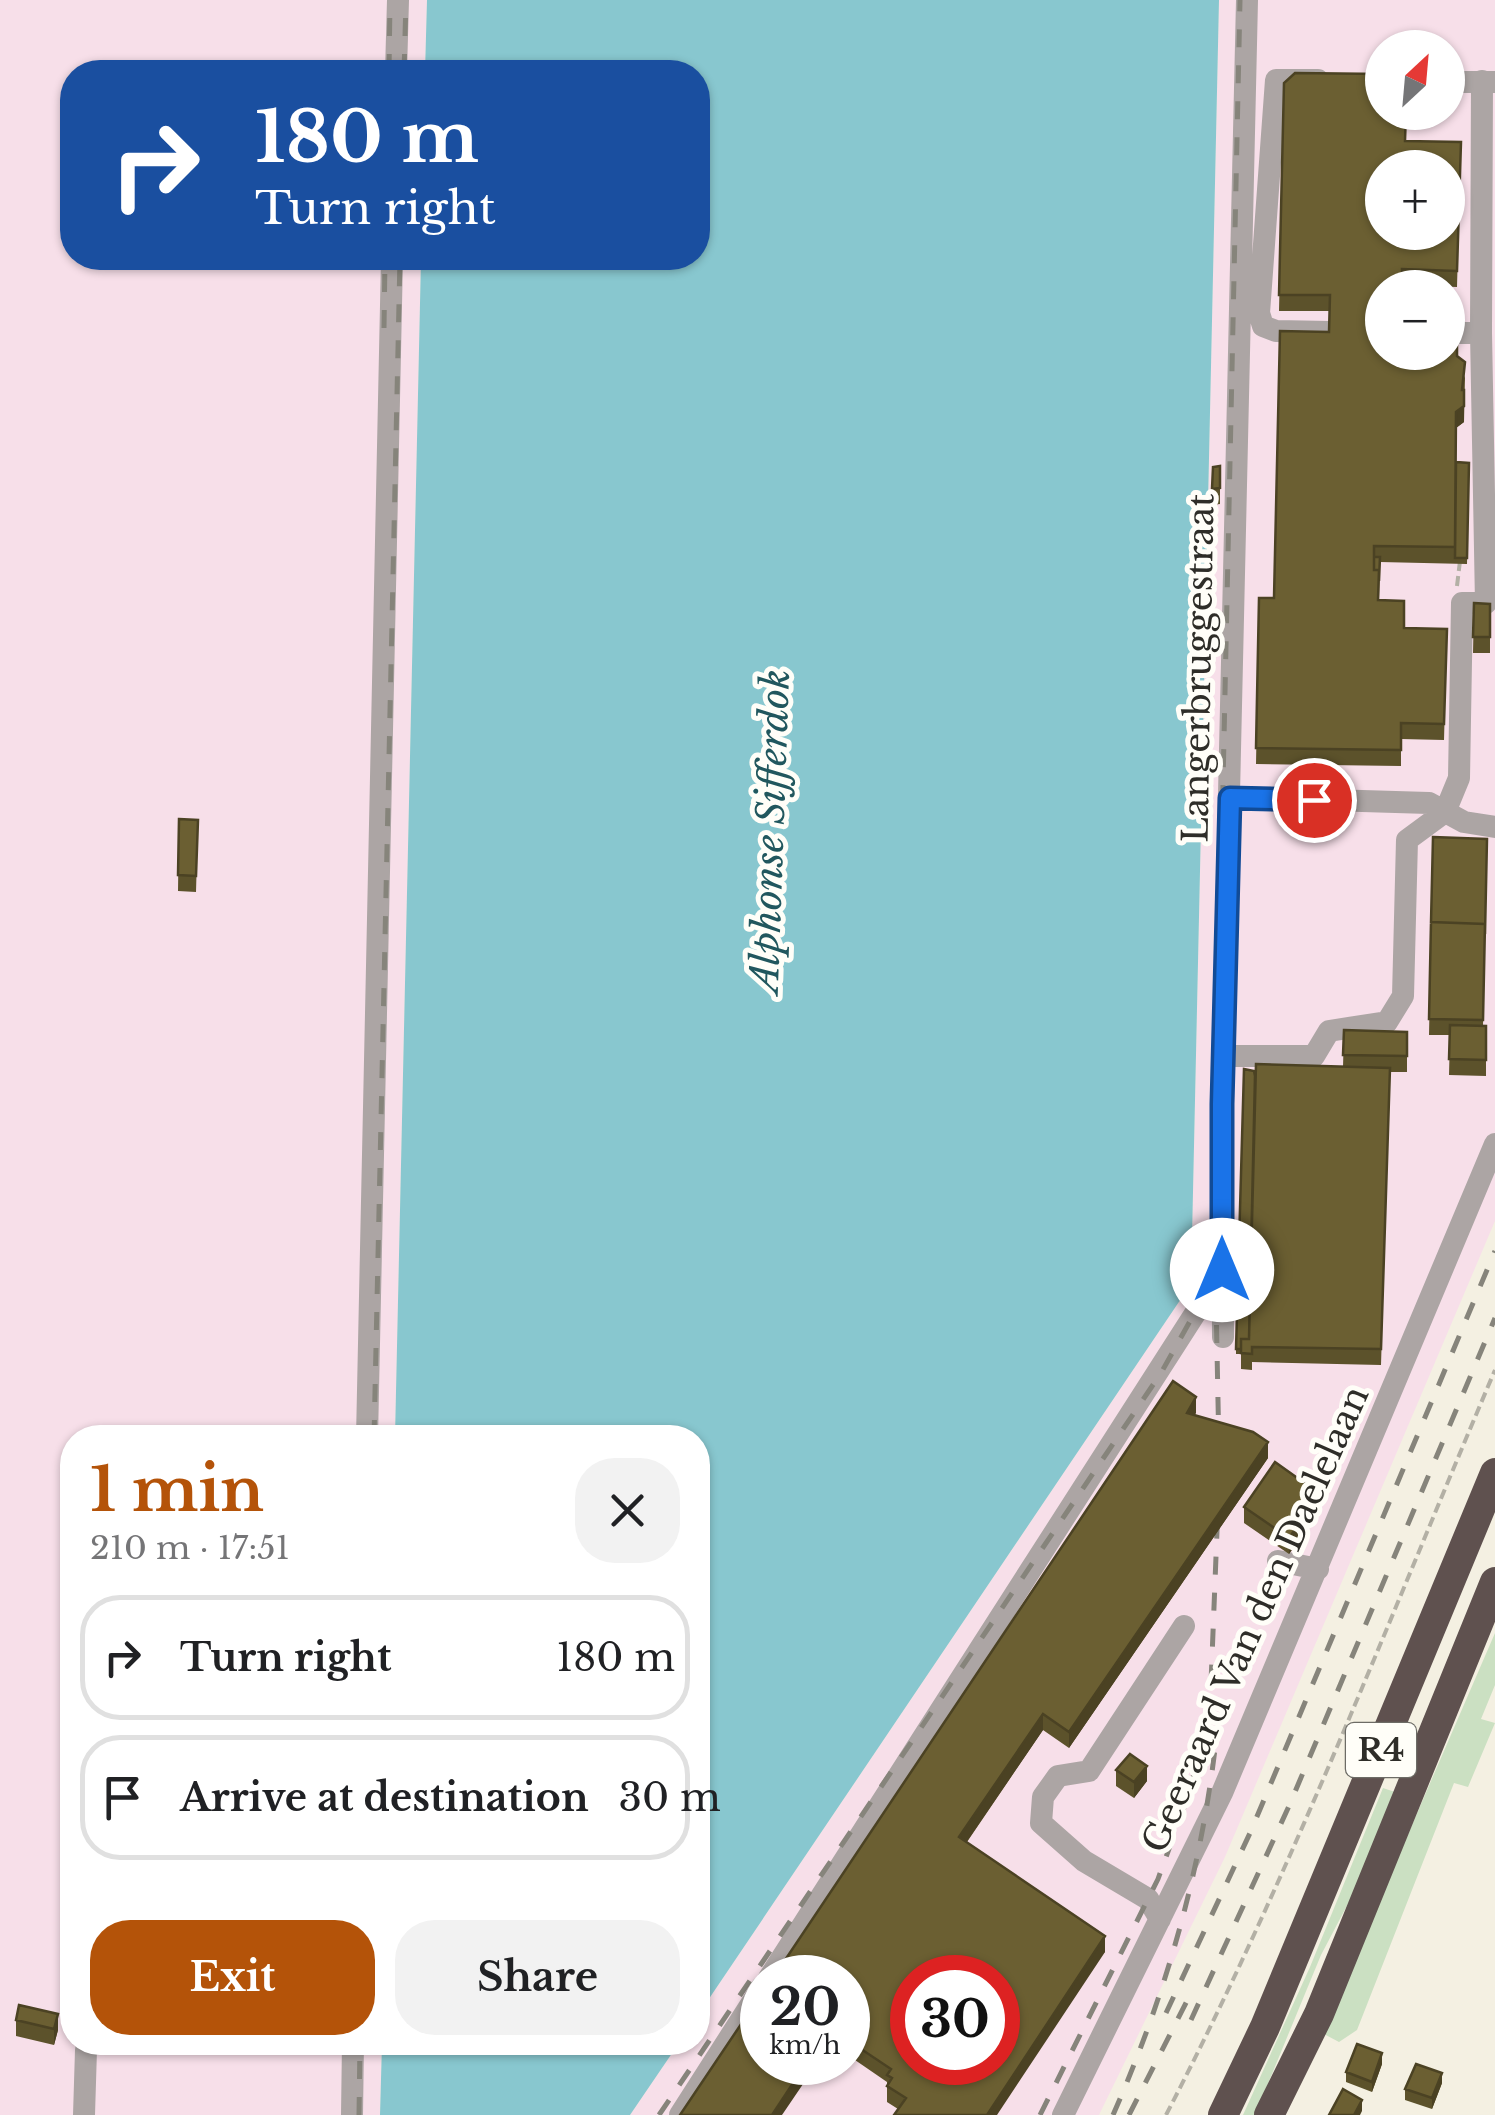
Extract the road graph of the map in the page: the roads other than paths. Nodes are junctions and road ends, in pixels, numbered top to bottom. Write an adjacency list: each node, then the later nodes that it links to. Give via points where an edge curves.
1 (398, 0): 3 (street)
2 (1247, 0): 9 (street, Langerbruggestraat)
3 (396, 60)
4 (1347, 80): 8 (street, via 1276,80 1260,294 1263,326)
5 (1488, 82): 7 (street)
6 (392, 270): 16 (street)
7 (1486, 319): 10 (street, via 1486,602 1462,603 1459,778)
8 (1329, 332)
9 (1230, 798): 10 (street, via 1428,803); 12 (street, Langerbruggestraat)
10 (1445, 812): 11 (street); 12 (street, via 1406,840 1403,996 1387,1022 1329,1031 1314,1056)
11 (1495, 827)
12 (1224, 1056): 14 (street, Langerbruggestraat)
13 (1495, 1144): 19 (street, Geeraard Van den Daelelaan)
14 (1222, 1270): 15 (street, Langerbruggestraat); 23 (street)
15 (1223, 1337)
16 (366, 1425)
17 (1495, 1473): 31 (highway, R4)
18 (1278, 1561): 19 (street)
19 (1318, 1568): 22 (street, Geeraard Van den Daelelaan)
20 (1495, 1582): 32 (highway, R4, via 1320,2014)
21 (1184, 1626): 22 (street, via 1089,1771 1058,1776 1043,1797 1041,1823 1084,1861 1148,1899)
22 (1160, 1919): 30 (street, Geeraard Van den Daelelaan)
23 (784, 1955)
24 (740, 2022): 29 (street)
25 (86, 2055): 27 (street)
26 (353, 2055): 28 (street)
27 (84, 2115)
28 (352, 2115)
29 (680, 2115)
30 (1063, 2115)
31 (1222, 2115)
32 (1269, 2115)

